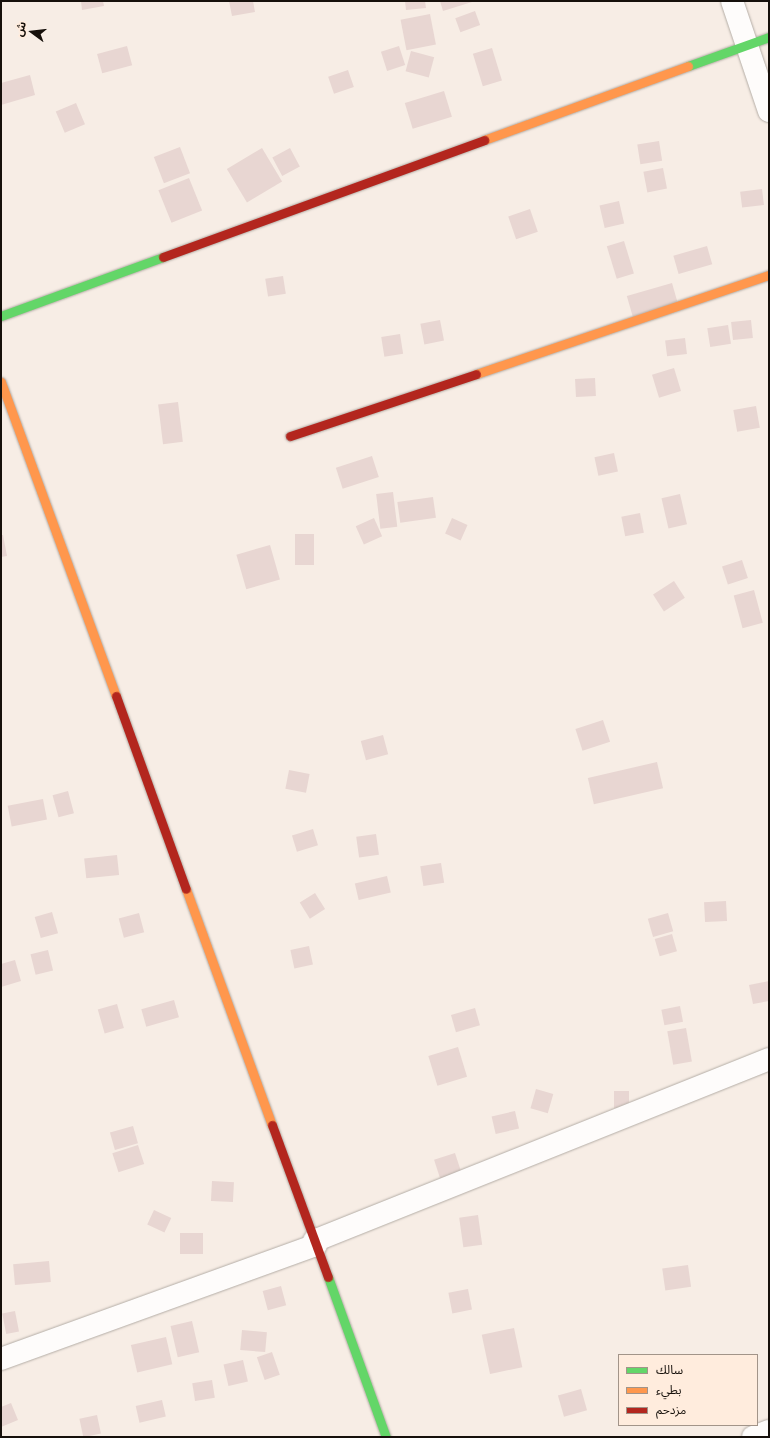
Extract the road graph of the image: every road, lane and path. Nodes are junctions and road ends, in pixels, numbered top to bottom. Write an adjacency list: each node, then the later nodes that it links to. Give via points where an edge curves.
1 (732, 1): 3 (street)
2 (769, 37): 3 (street)
3 (747, 45): 4 (street); 6 (street)
4 (769, 111)
5 (769, 275): 8 (street)
6 (1, 316)
7 (1, 382): 10 (street)
8 (290, 436)
9 (769, 1059): 10 (street)
10 (315, 1243): 11 (street); 13 (street)
11 (1, 1359)
12 (769, 1431): 14 (street)
13 (386, 1437)
14 (753, 1437)

